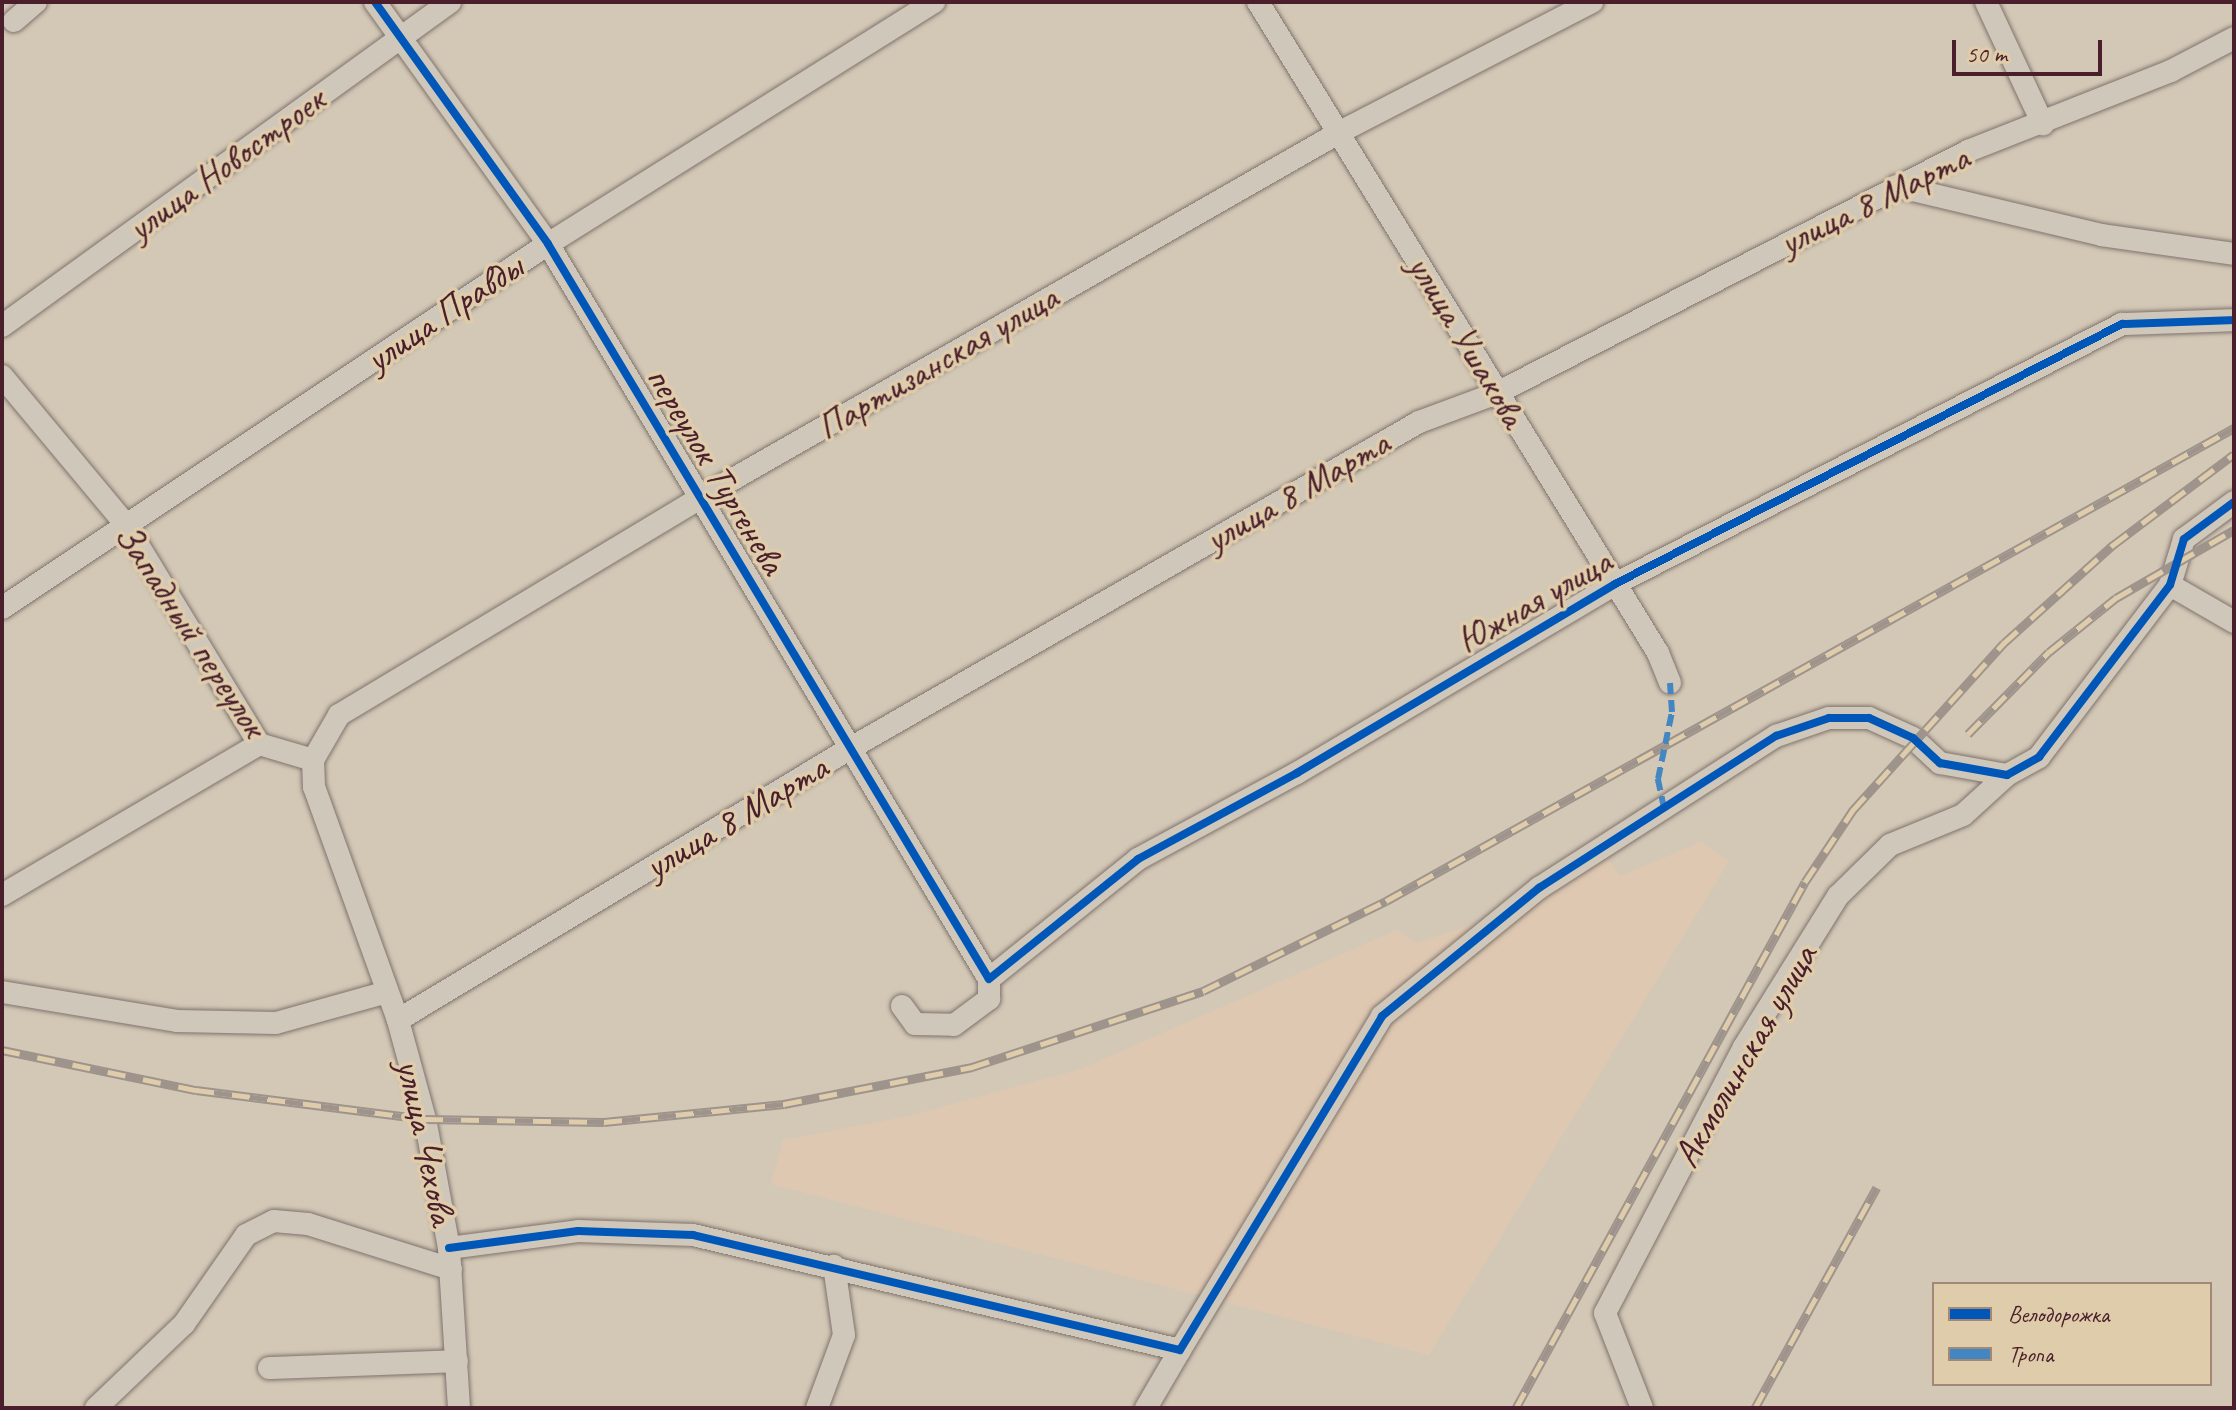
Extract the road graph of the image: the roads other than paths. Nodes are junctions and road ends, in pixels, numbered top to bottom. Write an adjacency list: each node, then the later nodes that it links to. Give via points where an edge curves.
1 (36, 2): 8 (street)
2 (375, 2): 9 (street, переулок Тургенева)
3 (450, 2): 9 (street, улица Новостроек)
4 (934, 2): 14 (street, улица Правды)
5 (1258, 2): 12 (street, улица Ушакова)
6 (1592, 2): 12 (street, Партизанская улица)
7 (1986, 2): 11 (street)
8 (14, 21)
9 (401, 37): 14 (street, переулок Тургенева); 17 (street, улица Новостроек)
10 (2234, 38): 11 (street, улица 8 Марта, via 2171,71)
11 (2043, 124): 13 (street, улица 8 Марта)
12 (1340, 132): 19 (street, улица Ушакова); 20 (street, Партизанская улица)
13 (1896, 186): 15 (street, via 2101,235); 19 (street, улица 8 Марта)
14 (548, 244): 20 (street, переулок Тургенева); 22 (street, улица Правды)
15 (2234, 254)
16 (2234, 320): 23 (street, Южная улица, via 2122,324)
17 (2, 326)
18 (2, 376): 22 (street, Западный переулок)
19 (1497, 393): 23 (street, улица Ушакова); 29 (street, улица 8 Марта, via 1462,402 1334,468)
20 (700, 498): 29 (street, переулок Тургенева); 30 (street, Партизанская улица, via 360,700 339,715)
21 (2234, 502): 24 (street, via 2184,539)
22 (126, 525): 25 (street, улица Правды); 28 (street, Западный переулок)
23 (1615, 584): 27 (street, улица Ушакова, via 1658,653); 33 (street, Южная улица, via 1297,773 1138,859)
24 (2170, 585): 26 (street); 31 (street, Акмолинская улица, via 2039,757)
25 (2, 608)
26 (2234, 622)
27 (1670, 683)
28 (259, 744): 30 (street, Западный переулок); 32 (street)
29 (849, 749): 33 (street, переулок Тургенева); 37 (street, улица 8 Марта)
30 (313, 760): 35 (street, Западный переулок, via 321,817)
31 (2007, 775): 40 (street, via 1940,763 1913,738 1869,718 1829,718 1776,736 1539,888 1382,1016); 47 (street, Акмолинская улица, via 1963,815 1890,845 1838,896 1744,1047 1605,1313)
32 (2, 895)
33 (989, 979): 36 (street, via 989,999 954,1025 915,1024)
34 (2, 992): 35 (street, via 177,1021 276,1023)
35 (387, 992): 37 (street, Западный переулок)
36 (902, 1006)
37 (398, 1020): 38 (street, улица Чехова, via 425,1119)
38 (450, 1258): 39 (street, via 578,1231 693,1235); 41 (street, улица Чехова); 43 (street, via 308,1224 274,1221 246,1235 184,1324)
39 (834, 1266): 40 (street); 45 (street, via 844,1335)
40 (1180, 1350): 46 (street)
41 (457, 1361): 42 (street); 44 (street, улица Чехова)
42 (269, 1368)
43 (96, 1408)
44 (459, 1408)
45 (817, 1408)
46 (1146, 1408)
47 (1642, 1408)

